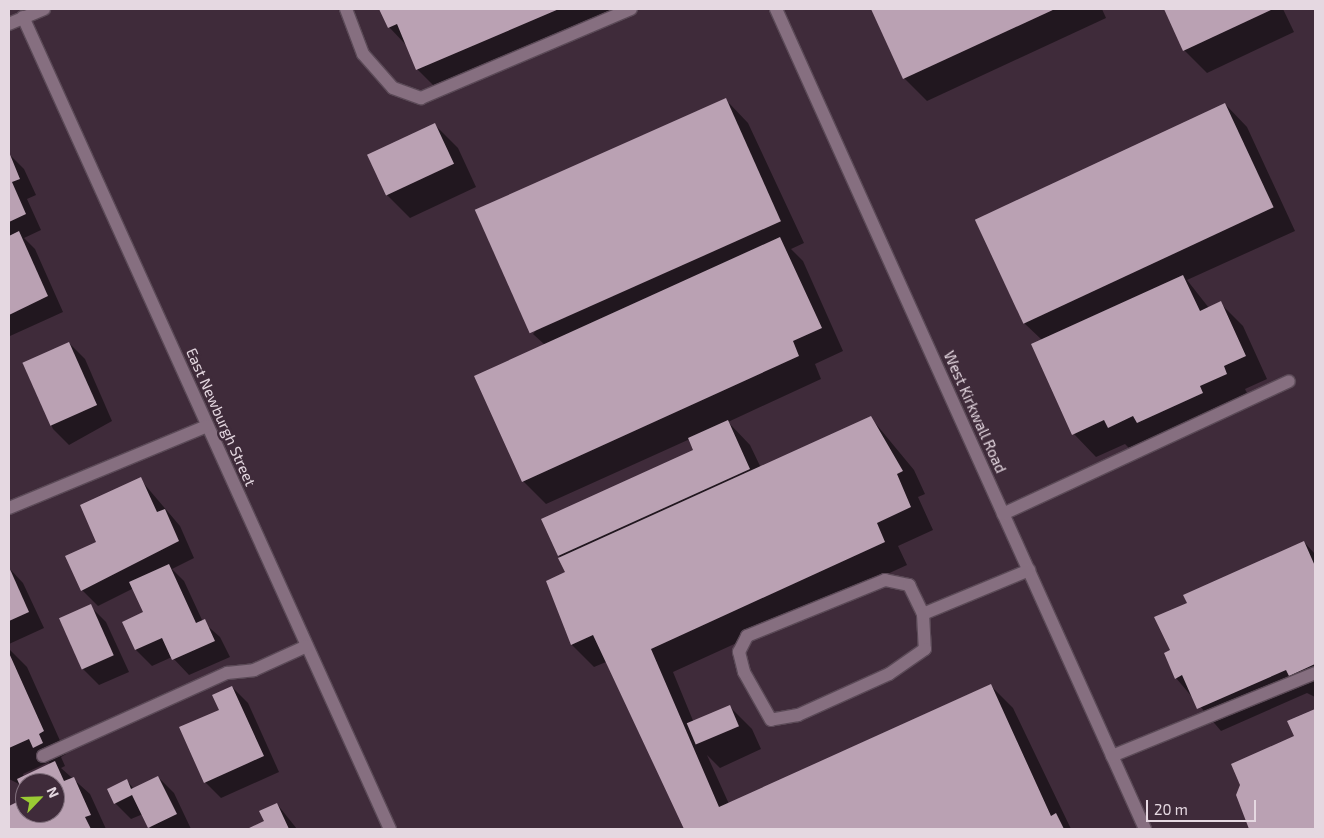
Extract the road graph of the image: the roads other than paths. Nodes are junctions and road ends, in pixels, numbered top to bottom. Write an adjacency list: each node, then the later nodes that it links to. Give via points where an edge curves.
1 (44, 9): 5 (street)
2 (346, 9): 3 (street, via 363,54 393,88 421,98)
3 (631, 9)
4 (776, 9): 10 (street, West Kirkwall Road)
5 (23, 17): 6 (street); 8 (street, East Newburgh Street)
6 (9, 24)
7 (1289, 380): 10 (street)
8 (207, 426): 9 (street); 13 (street, East Newburgh Street)
9 (9, 508)
10 (1003, 514): 11 (street, West Kirkwall Road)
11 (1029, 570): 12 (street); 16 (street, West Kirkwall Road)
12 (923, 614): 12 (street, via 909,585 885,580 747,636 740,652 744,672 771,720 798,715 889,674 925,649)
13 (307, 646): 15 (street, via 254,670 226,673); 17 (street, East Newburgh Street)
14 (1315, 673): 16 (street)
15 (43, 756)
16 (1112, 756): 18 (street, West Kirkwall Road)
17 (390, 829)
18 (1145, 829)

